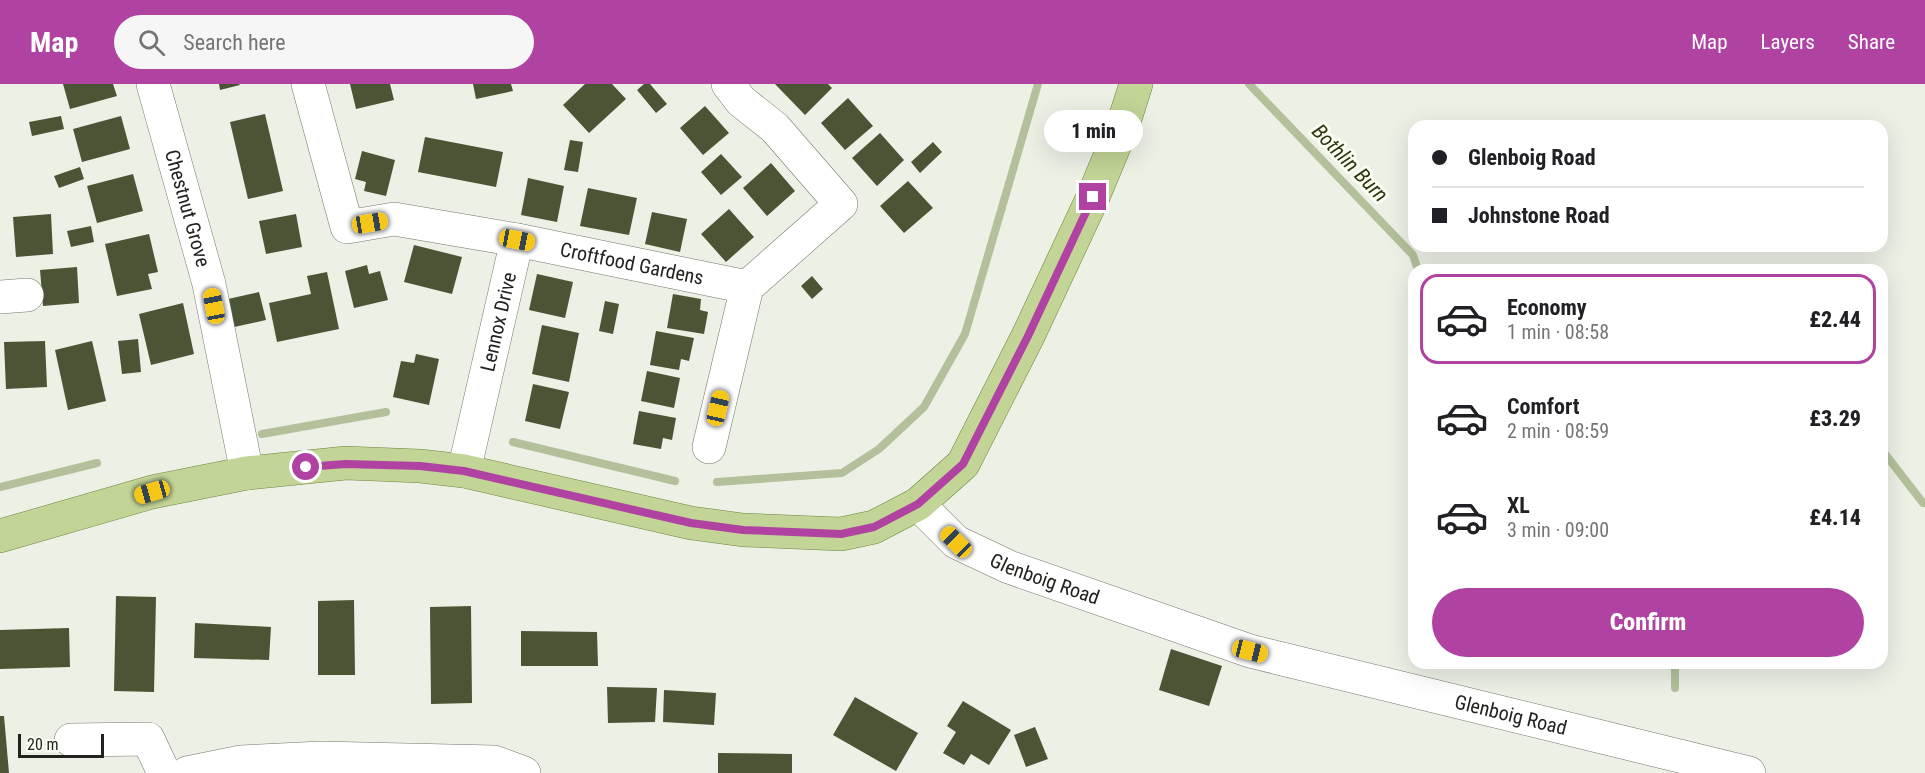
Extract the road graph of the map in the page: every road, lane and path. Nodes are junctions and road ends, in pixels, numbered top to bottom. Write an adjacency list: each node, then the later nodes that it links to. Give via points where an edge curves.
1 (153, 84): 9 (street, Chestnut Grove, via 209,284)
2 (308, 84): 5 (street, via 347,226 394,219)
3 (728, 84): 6 (street, via 741,102 775,128 841,204)
4 (1136, 84): 10 (main road, via 1093,197 963,464)
5 (517, 240): 6 (street, Croftfood Gardens); 8 (street, Lennox Drive)
6 (747, 287): 7 (street)
7 (709, 447)
8 (464, 471): 9 (main road, via 345,464); 10 (main road, via 691,523 743,530 841,534 874,527)
9 (247, 473): 11 (main road, via 152,492)
10 (918, 504): 16 (street, Glenboig Road, via 956,542 1009,567 1250,651)
11 (0, 536)
12 (71, 740): 13 (street, via 148,740)
13 (164, 773)
14 (187, 773): 15 (street, via 241,762 321,758 494,762)
15 (524, 773)
16 (1749, 773)

